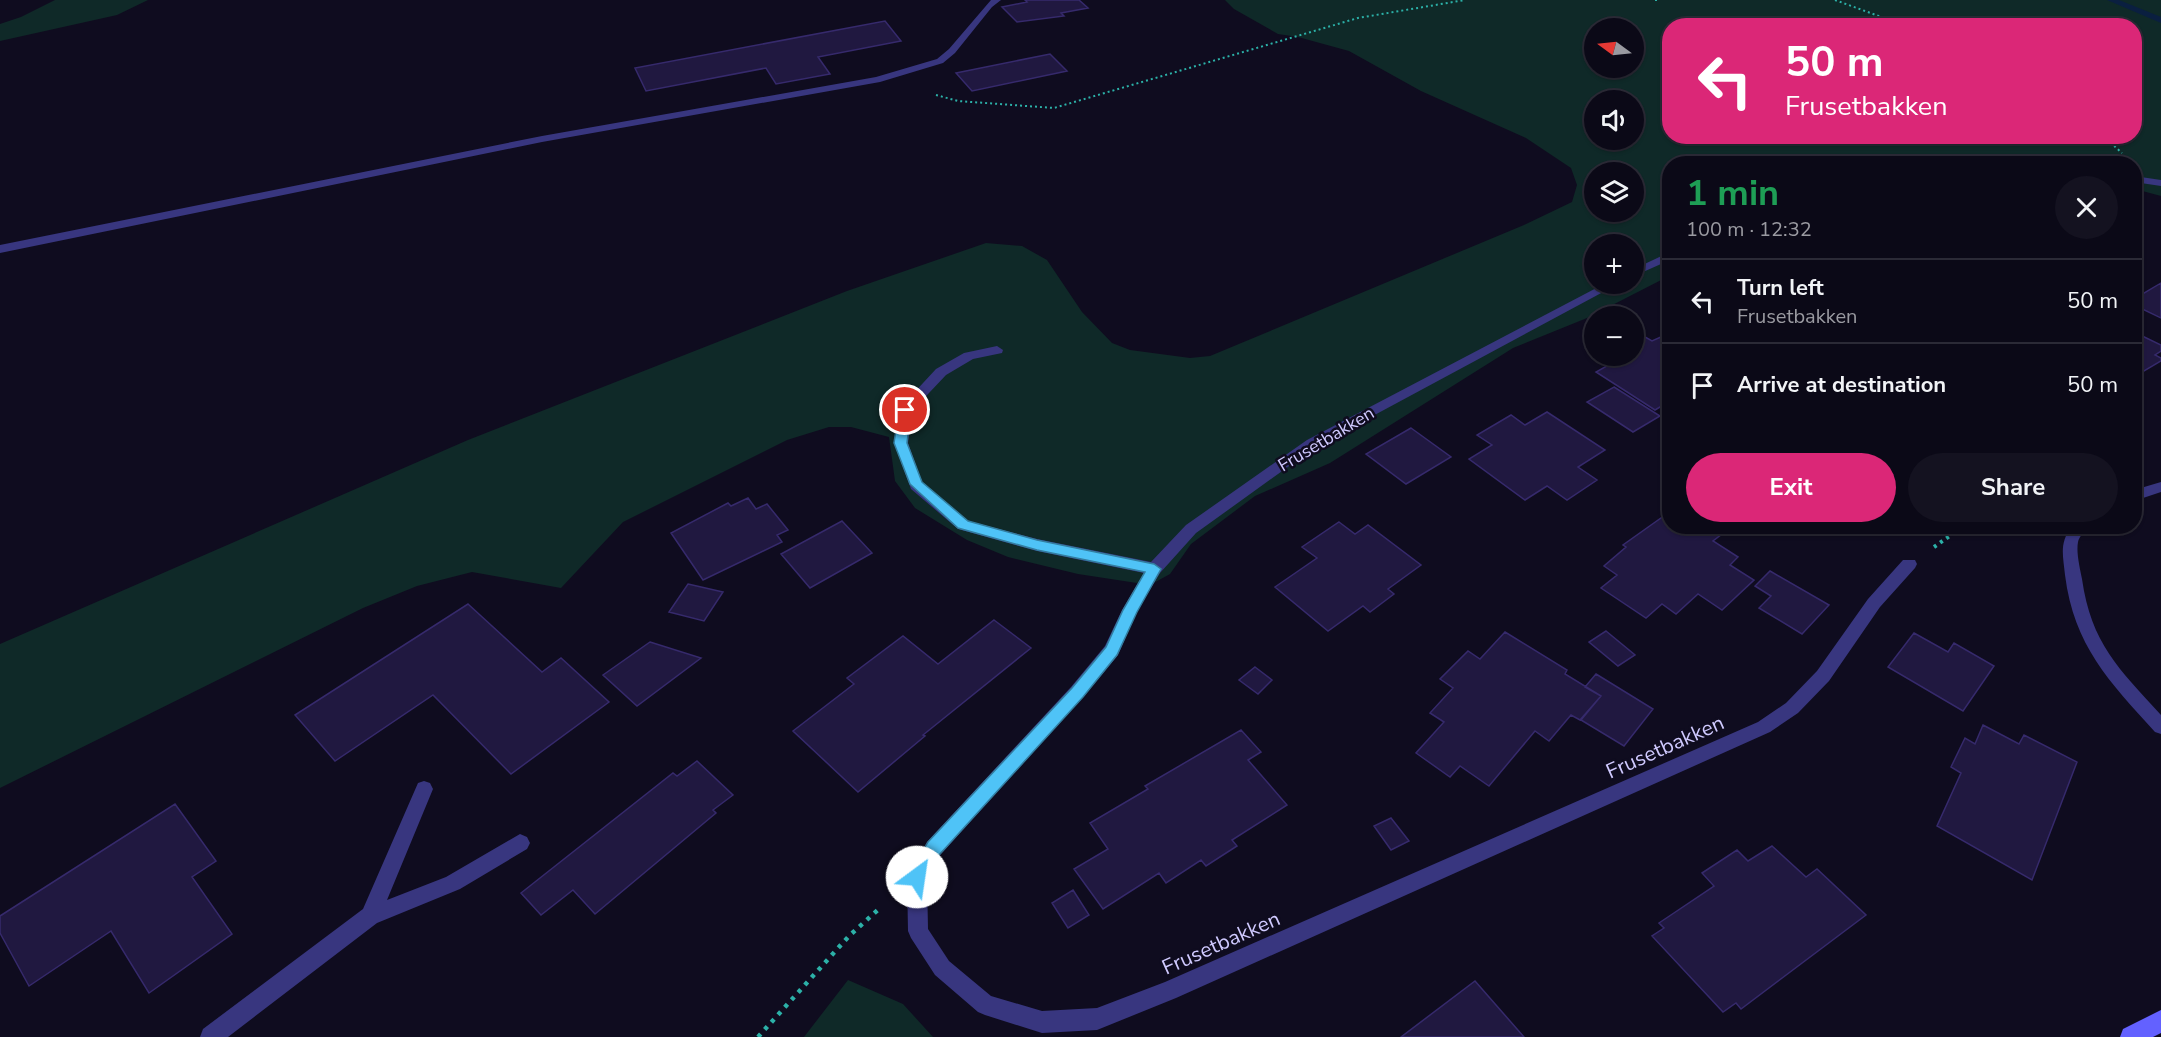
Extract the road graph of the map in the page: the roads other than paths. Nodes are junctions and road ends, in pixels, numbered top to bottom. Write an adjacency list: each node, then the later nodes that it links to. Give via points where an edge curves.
1 (997, 0): 4 (street, via 940,61 877,80 542,139)
2 (2142, 180): 3 (street)
3 (2161, 183)
4 (0, 249)
5 (1662, 259): 6 (street)
6 (1644, 268)
7 (1592, 294): 13 (street, Frusetbakken, via 1312,443 1191,529)
8 (997, 350): 13 (street, via 969,356 941,372 905,410 901,443 916,484 963,525)
9 (2161, 487): 10 (street)
10 (2142, 493)
11 (2074, 534): 14 (street, via 2070,540 2071,564 2079,605 2095,648 2116,678)
12 (1909, 564): 13 (street, Frusetbakken, via 1874,603 1823,675 1792,708 1764,727 1169,991 1097,1019 1042,1022 985,1005 942,968 918,931 917,877 934,848 1112,650)
13 (1154, 569)
14 (2161, 727)
15 (424, 789): 17 (street)
16 (520, 843): 17 (street, via 453,883)
17 (370, 916): 19 (street)
18 (2161, 1021): 20 (main road)
19 (211, 1037)
20 (2131, 1037)

